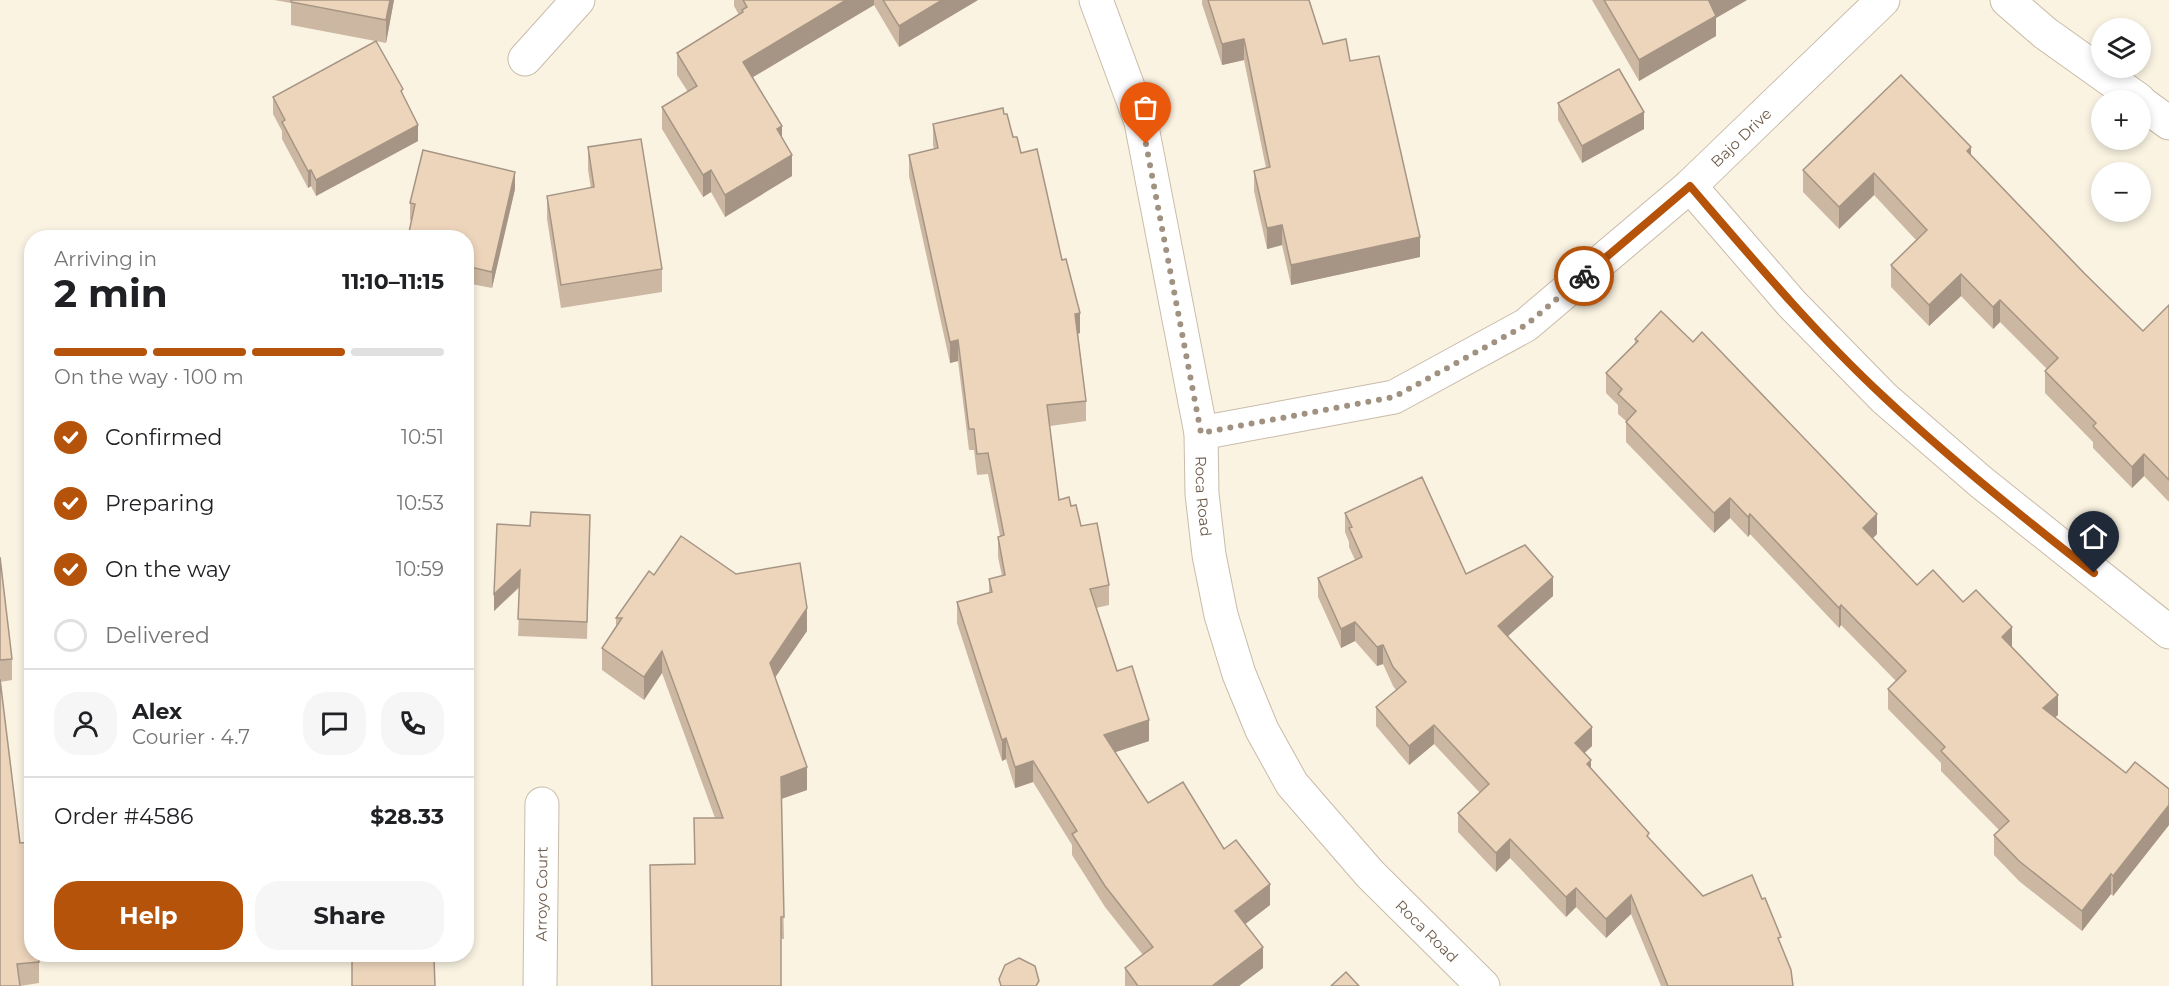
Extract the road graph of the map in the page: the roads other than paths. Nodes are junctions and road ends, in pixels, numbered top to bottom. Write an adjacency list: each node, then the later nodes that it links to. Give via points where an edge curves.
1 (578, 0): 5 (street)
2 (1096, 0): 10 (street, Roca Road, via 1142,122)
3 (1883, 0): 9 (street, Bajo Drive)
4 (2007, 0): 6 (street, via 2045,33)
5 (525, 59)
6 (2125, 90)
7 (2151, 109): 8 (street)
8 (2169, 123)
9 (1690, 186): 10 (street, Bajo Drive, via 1526,325 1394,397); 11 (street, via 1792,304 1884,398 2016,511)
10 (1201, 433): 14 (street, Roca Road, via 1203,504 1221,615 1262,730 1292,784 1370,874)
11 (2169, 632)
12 (542, 804): 13 (street, Arroyo Court)
13 (540, 986)
14 (1483, 986)

